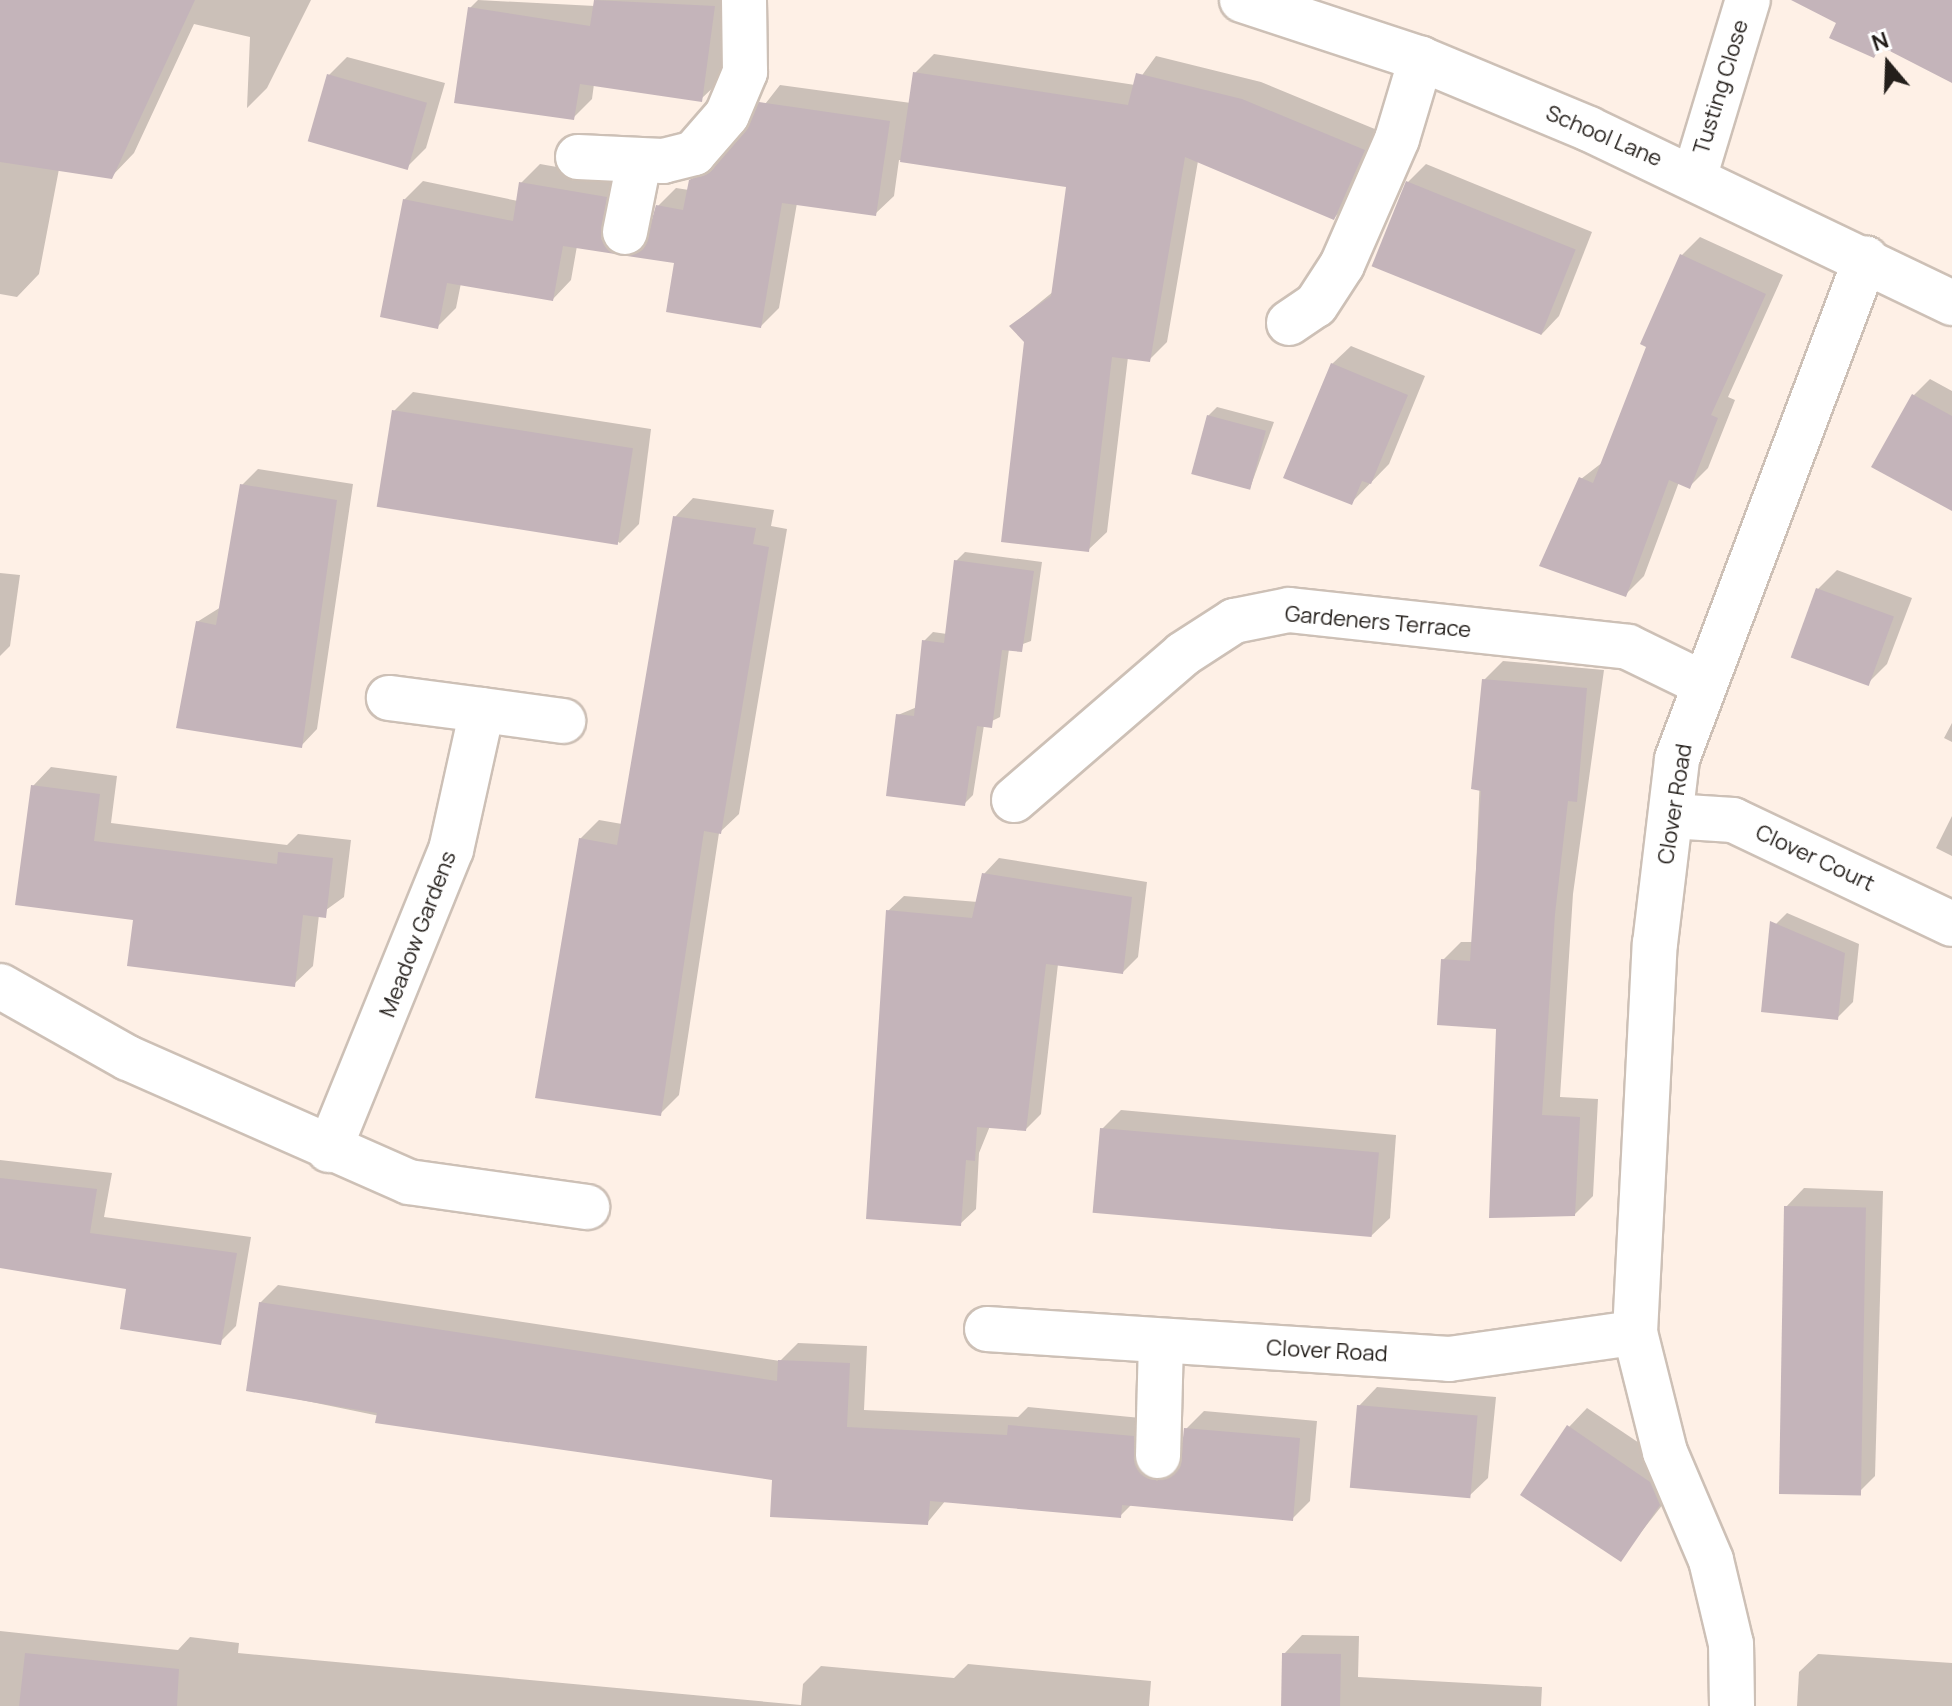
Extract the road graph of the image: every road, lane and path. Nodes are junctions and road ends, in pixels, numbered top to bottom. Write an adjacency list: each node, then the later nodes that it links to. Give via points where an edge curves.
1 (744, 0): 6 (street, via 745,72 727,115 694,153)
2 (1242, 0): 4 (street, School Lane)
3 (1748, 0): 7 (street, Tusting Close)
4 (1421, 59): 7 (street, School Lane); 11 (street, via 1397,139 1342,265 1316,305)
5 (578, 157): 6 (street)
6 (639, 162): 8 (street)
7 (1695, 175): 9 (street, School Lane)
8 (625, 232)
9 (1866, 258): 10 (street, School Lane); 12 (street, Clover Road)
10 (1952, 303)
11 (1289, 323)
12 (1702, 683): 16 (street, Gardeners Terrace, via 1628,647 1289,610 1234,621 1183,654); 17 (street, Clover Road, via 1677,759)
13 (389, 698): 14 (street)
14 (482, 710): 15 (street); 20 (street, Meadow Gardens, via 451,850)
15 (563, 721)
16 (1014, 800)
17 (1671, 816): 18 (street, Clover Court, via 1733,820); 23 (street, Clover Road, via 1641,1118)
18 (1952, 924)
19 (0, 986): 20 (street, via 128,1058)
20 (329, 1150): 21 (street, via 409,1182)
21 (587, 1207)
22 (987, 1329): 24 (street, Clover Road)
23 (1635, 1333): 24 (street, Clover Road, via 1449,1359); 26 (street, Clover Road, via 1665,1452 1711,1560 1731,1644)
24 (1161, 1342): 25 (street)
25 (1158, 1456)
26 (1732, 1706)

